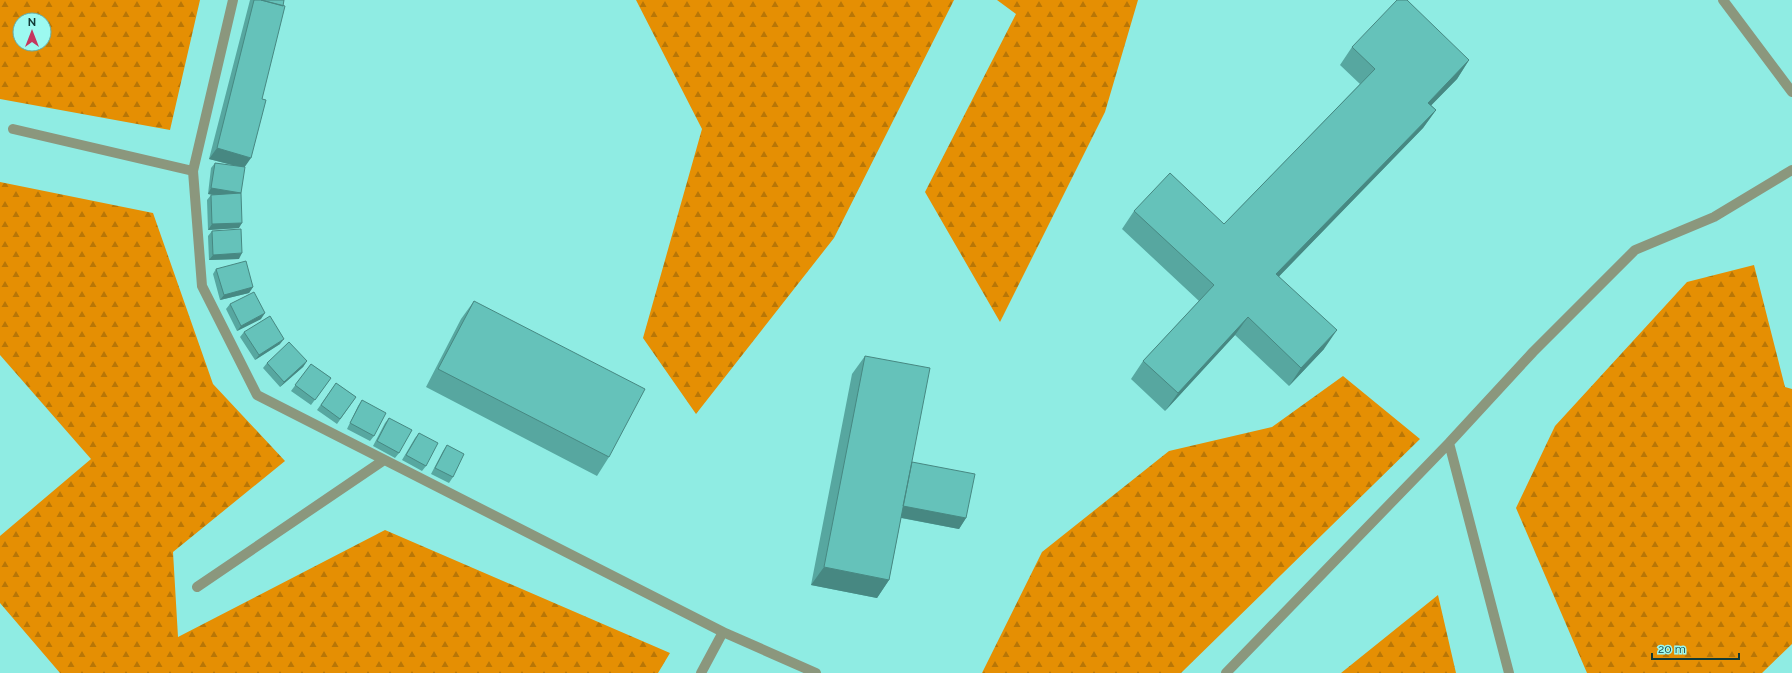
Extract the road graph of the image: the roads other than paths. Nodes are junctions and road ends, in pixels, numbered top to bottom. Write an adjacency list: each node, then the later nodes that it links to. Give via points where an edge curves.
1 (233, 0): 6 (lane)
2 (1723, 0): 3 (lane)
3 (1792, 92)
4 (13, 129): 6 (lane)
5 (1792, 170): 7 (lane, via 1714,217 1635,250 1533,352)
6 (192, 172): 8 (lane, via 202,286 256,395)
7 (1449, 443): 13 (lane); 14 (lane)
8 (384, 460): 9 (lane); 10 (lane)
9 (198, 587)
10 (723, 632): 11 (lane); 12 (lane)
11 (701, 673)
12 (816, 673)
13 (1226, 673)
14 (1509, 673)

